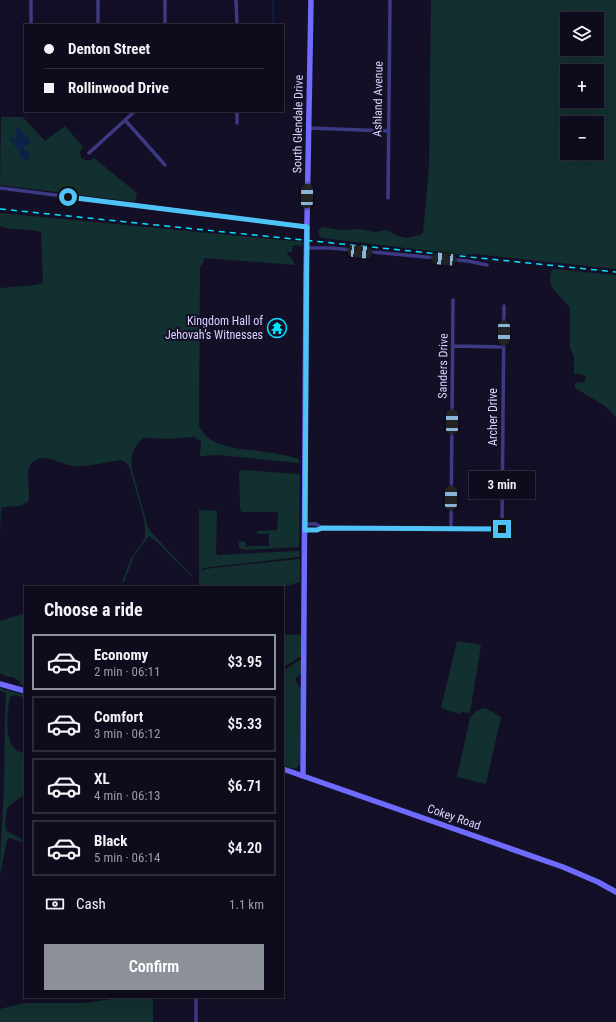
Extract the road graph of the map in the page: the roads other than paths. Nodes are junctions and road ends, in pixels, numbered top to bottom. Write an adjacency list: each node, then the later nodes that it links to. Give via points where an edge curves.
1 (31, 0): 7 (street)
2 (98, 0): 8 (street)
3 (165, 0): 9 (street)
4 (236, 0): 10 (street)
5 (311, 0): 15 (street, South Glendale Drive)
6 (390, 0): 16 (street, Ashland Avenue)
7 (31, 24)
8 (98, 24)
9 (165, 24)
10 (236, 24)
11 (134, 112): 13 (street)
12 (237, 112): 14 (street)
13 (125, 120): 17 (street); 18 (street)
14 (237, 123)
15 (309, 128): 16 (street); 21 (street, South Glendale Drive)
16 (388, 131): 20 (street, Ashland Avenue)
17 (89, 153)
18 (165, 165)
19 (0, 188): 21 (street)
20 (388, 198)
21 (307, 227): 22 (street, South Glendale Drive)
22 (307, 248): 23 (street, via 468,261); 28 (street, South Glendale Drive)
23 (487, 265)
24 (453, 300): 26 (street, Sanders Drive)
25 (504, 306): 27 (street, Archer Drive)
26 (453, 346): 27 (street); 30 (street, Sanders Drive)
27 (504, 346): 31 (street, Archer Drive)
28 (305, 524): 29 (street, via 316,524); 33 (street, South Glendale Drive)
29 (322, 528): 30 (street); 33 (street)
30 (451, 528): 31 (street)
31 (502, 529): 32 (street)
32 (508, 529)
33 (305, 530): 37 (street, South Glendale Drive)
34 (0, 684): 35 (street)
35 (24, 691)
36 (284, 769): 37 (street, Cokey Road)
37 (303, 776): 38 (street, Cokey Road, via 563,867)
38 (616, 892)
39 (196, 998): 40 (street)
40 (196, 1022)

